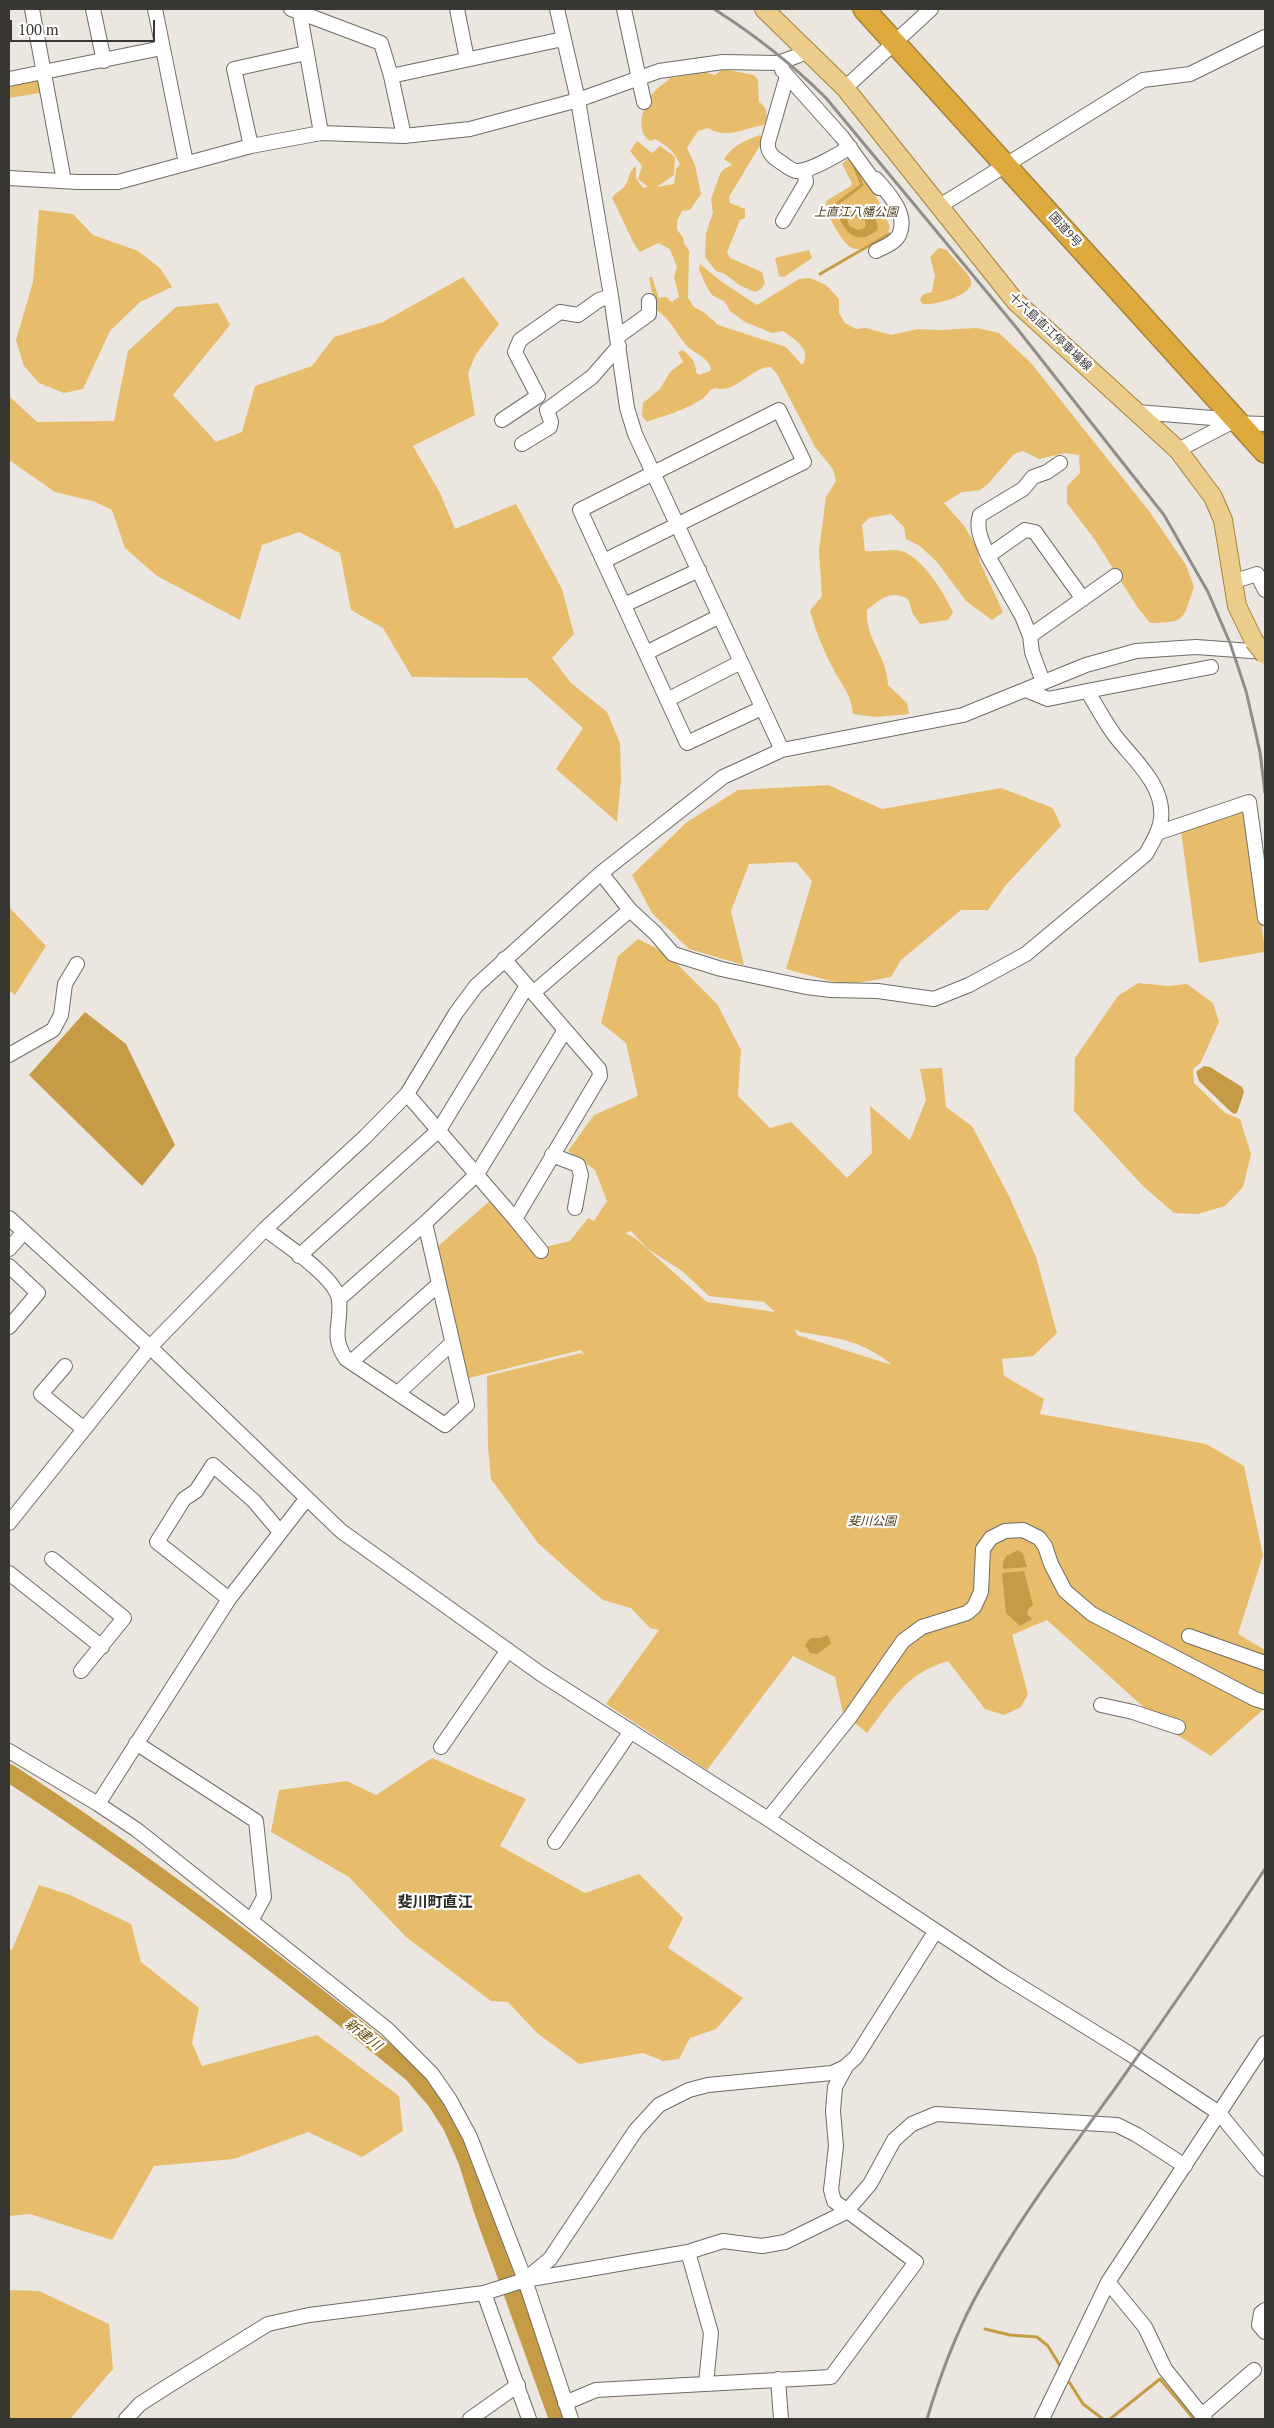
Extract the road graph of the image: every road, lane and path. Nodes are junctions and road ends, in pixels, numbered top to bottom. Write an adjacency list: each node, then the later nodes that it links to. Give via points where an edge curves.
1 (32, 9): 20 (street)
2 (93, 9): 18 (street)
3 (155, 9): 14 (street)
4 (457, 9): 17 (street)
5 (557, 9): 12 (street)
6 (624, 9): 22 (street)
7 (764, 9): 15 (main road, 十六島直江停車場線)
8 (864, 9): 13 (highway, 国道9号)
9 (931, 9): 13 (street)
10 (296, 10): 16 (street); 21 (street, via 382,43)
11 (1265, 37): 33 (street, via 1190,74 1144,80)
12 (564, 39): 17 (street); 26 (street)
13 (894, 43): 25 (street); 33 (highway, 国道9号)
14 (162, 48): 18 (street); 32 (street)
15 (808, 50): 19 (street); 25 (main road, 十六島直江停車場線)
16 (306, 53): 28 (street); 30 (street, via 234,68)
17 (467, 59): 21 (street)
18 (104, 61): 20 (street)
19 (778, 63): 22 (street, via 723,62); 23 (street)
20 (45, 72): 24 (street); 37 (street)
21 (391, 76): 29 (street)
22 (640, 76): 26 (street); 27 (street, via 638,83)
23 (787, 76): 31 (street); 35 (street, via 767,149 774,158 793,170)
24 (9, 80)
25 (845, 88): 39 (main road, 十六島直江停車場線)
26 (578, 100): 29 (street, via 470,129); 42 (street)
27 (644, 102)
28 (321, 133): 29 (street); 30 (street)
29 (404, 136)
30 (251, 146): 32 (street)
31 (850, 147): 34 (street); 35 (street)
32 (186, 163): 37 (street, via 118,182)
33 (1006, 164): 39 (street); 49 (highway, 国道9号)
34 (864, 165): 38 (street); 41 (street, via 889,194 902,222 899,234 892,242)
35 (804, 170): 40 (street, via 806,182)
36 (9, 178): 37 (street)
37 (64, 181)
38 (879, 188)
39 (938, 207): 47 (main road, 十六島直江停車場線, via 1015,301)
40 (782, 221)
41 (876, 251)
42 (611, 296): 44 (street); 45 (street, via 578,314 560,312 520,340 515,352)
43 (649, 301): 44 (street, via 648,314)
44 (622, 337): 46 (street, via 592,377); 55 (street, via 626,408)
45 (538, 396): 46 (street); 48 (street)
46 (546, 410): 51 (street, via 552,422 550,427)
47 (1137, 412): 49 (street, via 1225,419); 52 (main road, 十六島直江停車場線)
48 (502, 420)
49 (1234, 423): 50 (street); 52 (street); 53 (highway, 国道9号)
50 (1265, 424)
51 (522, 444)
52 (1178, 450): 61 (main road, 十六島直江停車場線, via 1213,497 1220,512)
53 (1265, 452)
54 (1060, 463): 57 (street, via 1033,477 1023,489 980,515 979,534)
55 (654, 472): 56 (street); 56 (street, via 779,410 804,462); 58 (street, via 580,510)
56 (678, 524): 58 (street); 59 (street)
57 (988, 556): 63 (street, via 1025,530 1035,532); 66 (street)
58 (604, 561): 64 (street)
59 (699, 570): 64 (street); 65 (street)
60 (1115, 576): 63 (street)
61 (1232, 582): 62 (street, via 1257,574); 67 (main road, 十六島直江停車場線, via 1237,606)
62 (1265, 590)
63 (1083, 599): 66 (street)
64 (624, 605): 68 (street)
65 (720, 616): 68 (street); 69 (street)
66 (1030, 636): 71 (street)
67 (1261, 649): 71 (street, via 1196,647 1136,651 1086,665)
68 (646, 653): 74 (street)
69 (741, 662): 74 (street); 75 (street)
70 (1211, 668): 73 (street)
71 (1043, 682): 72 (street)
72 (1026, 690): 73 (street, via 1048,699); 76 (street, via 964,715)
73 (1088, 691): 77 (street, via 1116,737 1144,768 1161,805 1162,819)
74 (667, 700): 75 (street, via 687,743)
75 (762, 708): 76 (street)
76 (782, 750): 78 (street, via 723,777)
77 (1157, 833): 79 (street, via 1146,854 1026,954 970,985 934,999 878,991 814,988 720,969 673,954); 80 (street, via 1249,802)
78 (600, 872): 79 (street); 81 (street)
79 (630, 910): 83 (street)
80 (1265, 918)
81 (504, 959): 83 (street); 86 (street, via 476,986 456,1013)
82 (77, 964): 85 (street, via 65,984 61,1015 53,1030)
83 (530, 989): 84 (street); 87 (street)
84 (566, 1030): 88 (street, via 599,1070 600,1076); 89 (street)
85 (9, 1055)
86 (407, 1094): 87 (street); 94 (street)
87 (439, 1130): 89 (street); 98 (street)
88 (552, 1155): 90 (street, via 578,1165 581,1176); 92 (street)
89 (477, 1174): 92 (street); 93 (street)
90 (575, 1208)
91 (9, 1218): 95 (street)
92 (515, 1218): 97 (street)
93 (424, 1223): 100 (street); 101 (street)
94 (265, 1229): 98 (street); 104 (street)
95 (24, 1232): 96 (street); 104 (street)
96 (9, 1249)
97 (541, 1251)
98 (300, 1256): 101 (street, via 324,1277)
99 (9, 1266): 102 (street, via 38,1292)
100 (439, 1284): 103 (street); 105 (street)
101 (339, 1299): 105 (street, via 336,1336 340,1350)
102 (9, 1327)
103 (452, 1343): 107 (street); 107 (street, via 467,1405 445,1424)
104 (150, 1346): 108 (street); 109 (street)
105 (352, 1362): 107 (street)
106 (65, 1366): 108 (street, via 41,1394)
107 (398, 1393)
108 (84, 1429): 110 (street)
109 (306, 1498): 111 (street); 117 (street, via 341,1531)
110 (9, 1523)
111 (280, 1532): 114 (street); 114 (street, via 254,1501 213,1465 196,1491 184,1499 157,1542)
112 (52, 1559): 116 (street, via 124,1618)
113 (9, 1573): 116 (street)
114 (229, 1599): 124 (street)
115 (1189, 1636): 118 (street)
116 (102, 1647): 119 (street)
117 (508, 1650): 123 (street); 125 (street)
118 (1265, 1663)
119 (81, 1671)
120 (1260, 1700): 128 (street, via 1092,1614 1065,1591 1050,1564 1045,1546 1038,1538 1022,1530 1005,1531 992,1538 983,1549 981,1592 974,1607 967,1614 922,1627 903,1641 850,1716)
121 (1101, 1705): 122 (street)
122 (1178, 1726)
123 (631, 1731): 128 (street); 129 (street)
124 (136, 1743): 127 (street); 130 (street, via 256,1821 264,1897)
125 (441, 1747)
126 (9, 1752): 127 (street)
127 (98, 1804): 130 (street, via 137,1830)
128 (768, 1819): 131 (street)
129 (555, 1842)
130 (251, 1920): 139 (street, via 387,2029 432,2074 470,2137)
131 (935, 1932): 133 (street, via 856,2057); 134 (street)
132 (1265, 2043): 134 (street)
133 (846, 2067): 137 (street, via 835,2087 836,2146 831,2190 834,2201); 139 (street, via 832,2073 708,2085 689,2090 659,2105 636,2130 550,2260)
134 (1219, 2113): 135 (street); 136 (street)
135 (1185, 2166): 137 (street, via 1117,2125 936,2114 912,2124 894,2140 870,2184); 140 (street)
136 (1265, 2169)
137 (846, 2212): 138 (street, via 785,2242 762,2246 723,2241); 145 (street, via 916,2262 831,2377)
138 (688, 2252): 139 (street); 146 (street, via 710,2333)
139 (522, 2281): 141 (street); 148 (street)
140 (1108, 2282): 149 (street, via 1145,2327 1164,2369); 155 (street)
141 (486, 2292): 147 (street); 150 (street, via 309,2315 268,2324 140,2404)
142 (1265, 2310): 143 (street, via 1259,2325)
143 (1265, 2332)
144 (1254, 2370): 149 (street)
145 (778, 2379): 146 (street); 154 (street)
146 (706, 2382): 148 (street, via 596,2390)
147 (518, 2385): 151 (street); 152 (street)
148 (565, 2403): 153 (street)
149 (1203, 2417)
150 (126, 2419)
151 (470, 2419)
152 (529, 2419)
153 (571, 2419)
154 (781, 2419)
155 (1042, 2419)

